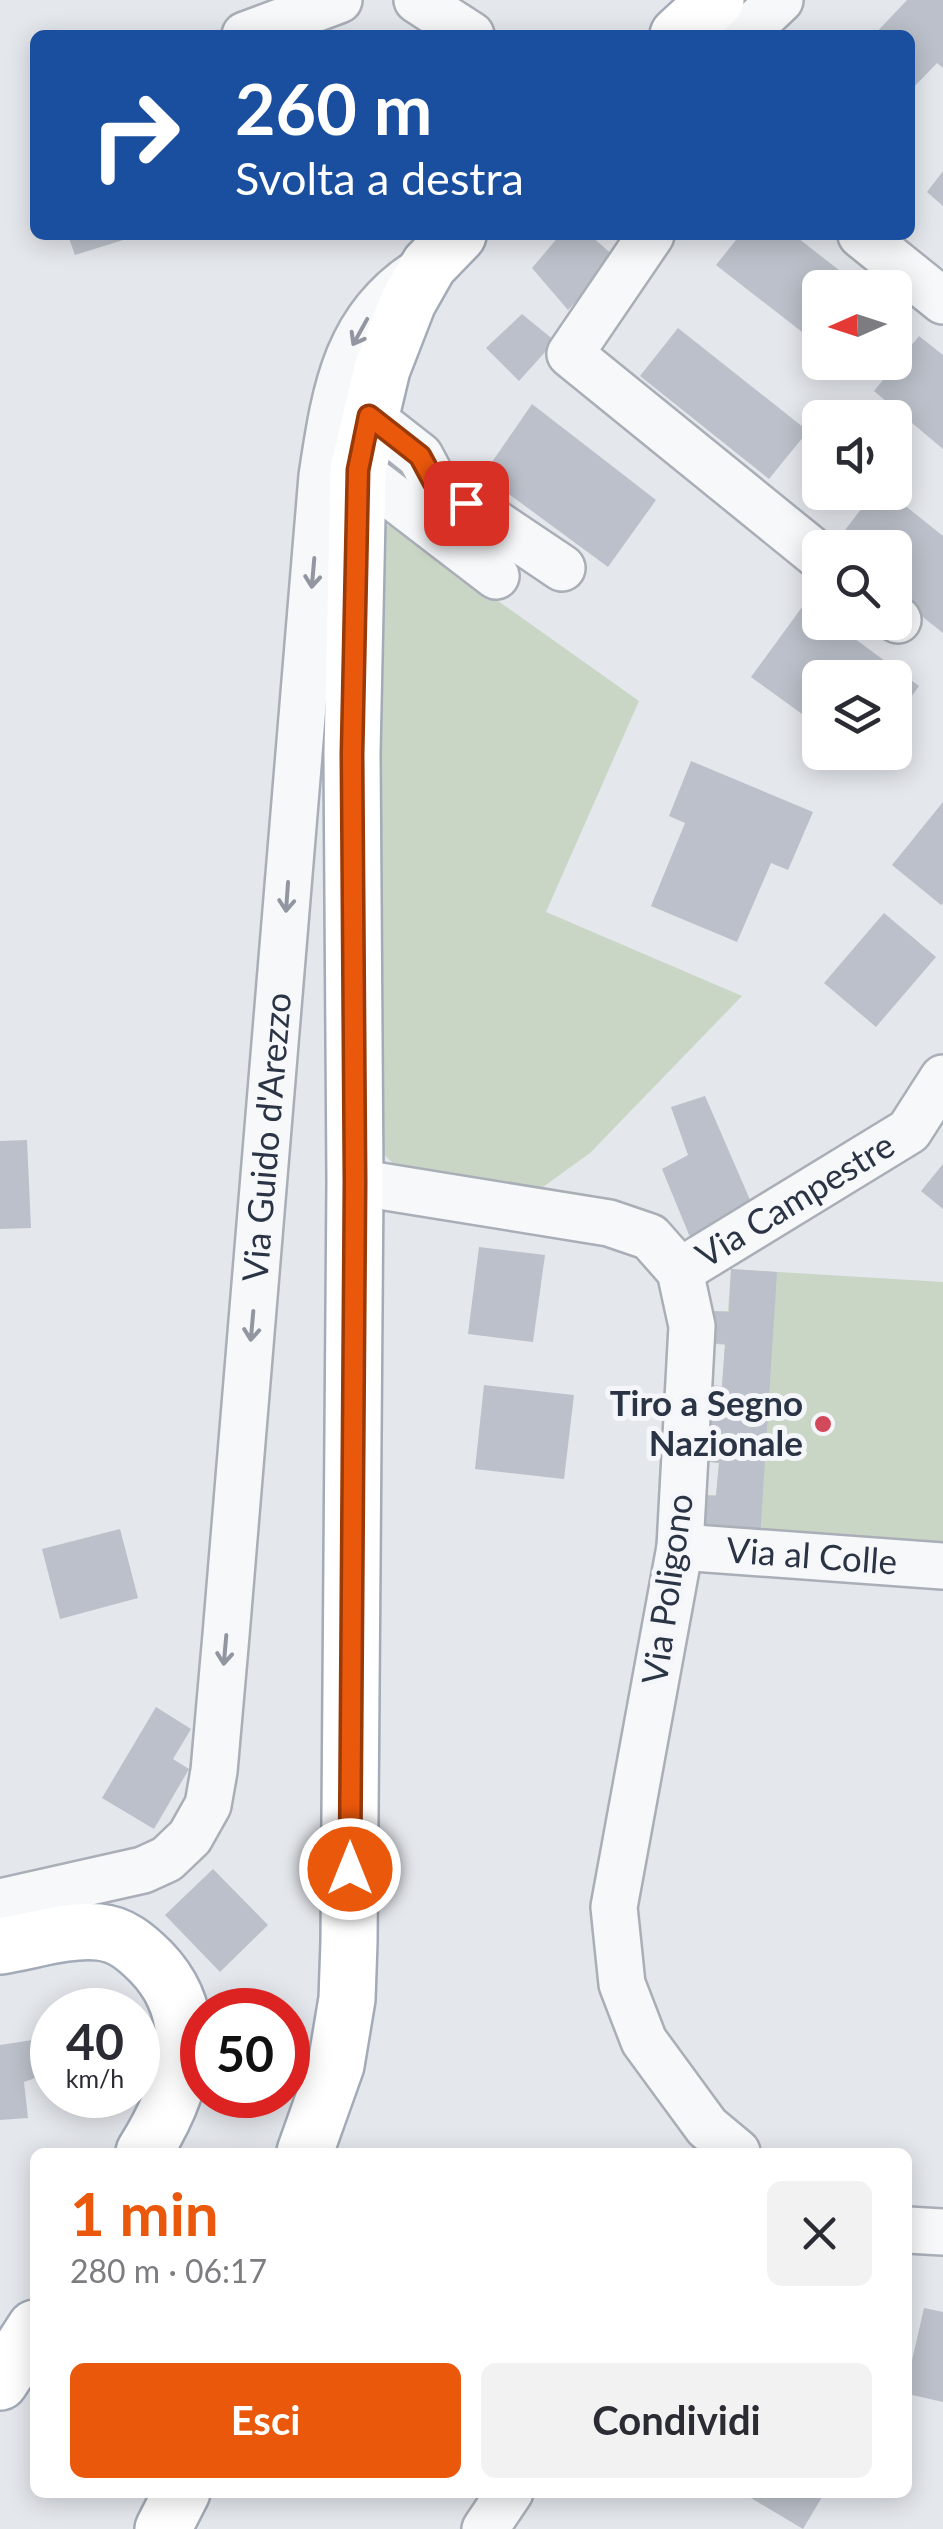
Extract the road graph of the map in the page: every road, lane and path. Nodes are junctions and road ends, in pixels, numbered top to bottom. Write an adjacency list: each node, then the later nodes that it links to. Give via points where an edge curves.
1 (339, 0): 6 (street)
2 (355, 0): 7 (street)
3 (417, 0): 8 (street)
4 (716, 0): 9 (main road)
5 (780, 0): 10 (street)
6 (258, 30)
7 (340, 30)
8 (462, 30)
9 (683, 30)
10 (747, 30)
11 (647, 240): 17 (street, via 570,354)
12 (867, 240): 14 (street)
13 (443, 250): 15 (main road, via 408,302); 25 (street, Via Guido d'Arezzo, one-way to 25, via 379,303 359,331 342,370 322,476 208,1805 190,1837 143,1870)
14 (943, 301)
15 (369, 416): 16 (main road); 18 (street, via 420,456 434,482)
16 (358, 470): 19 (street); 21 (main road)
17 (802, 542)
18 (562, 568)
19 (496, 576)
20 (943, 1078): 22 (street, Via Campestre, via 909,1131)
21 (355, 1182): 22 (street, via 610,1223 650,1237); 28 (main road, via 347,1999 336,2064)
22 (680, 1271): 23 (street, Via Poligono, via 692,1326)
23 (680, 1547): 24 (street, Via al Colle); 29 (street, Via Poligono, via 614,1907 622,1984 644,2041 706,2127)
24 (943, 1566)
25 (0, 1902)
26 (0, 1946): 27 (main road, via 100,1932 139,1950 165,1979 183,2017 184,2048 168,2114)
27 (147, 2148)
28 (306, 2148)
29 (733, 2148)
30 (912, 2230): 31 (street)
31 (943, 2232)
32 (30, 2336): 33 (main road)
33 (0, 2382)
34 (179, 2498): 37 (main road)
35 (195, 2498): 38 (main road)
36 (506, 2498): 39 (street)
37 (164, 2529)
38 (189, 2529)
39 (485, 2529)

